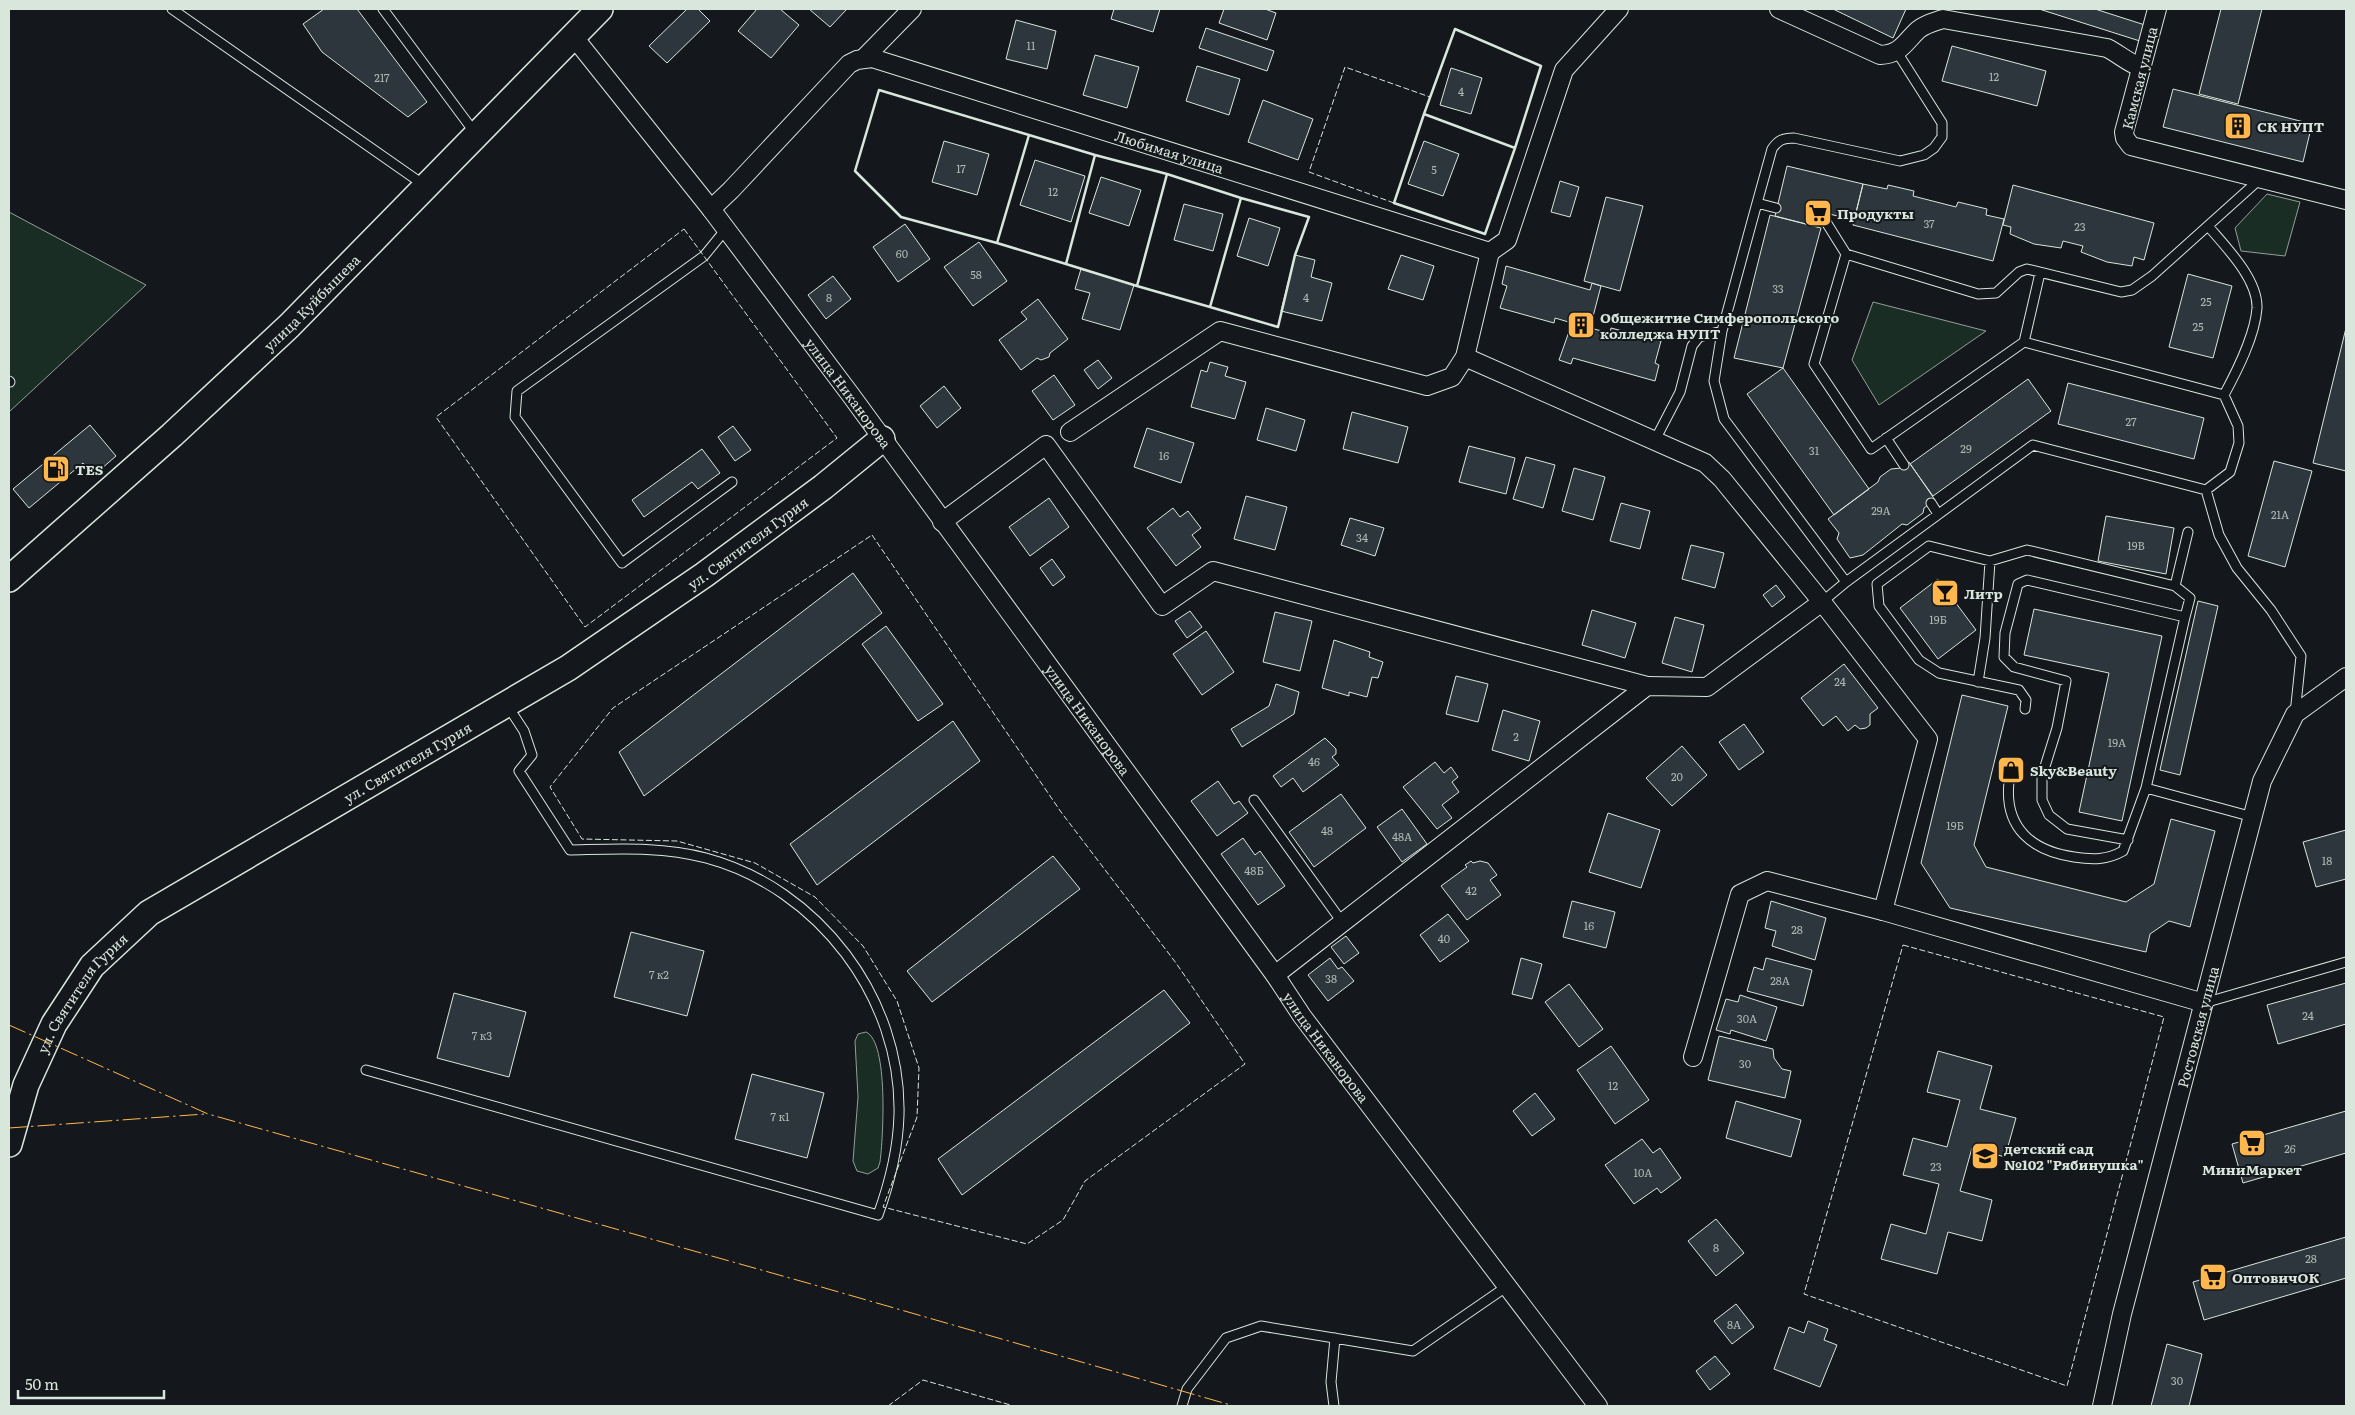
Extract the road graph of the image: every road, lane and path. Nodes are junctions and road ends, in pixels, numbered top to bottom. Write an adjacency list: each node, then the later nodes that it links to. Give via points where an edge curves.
1 (172, 9): 14 (lane)
2 (383, 9): 12 (lane)
3 (600, 9): 8 (street, улица Куйбышева)
4 (912, 9): 10 (street)
5 (1619, 9): 22 (street, via 1564,70 1507,240)
6 (1779, 9): 9 (street, via 1880,55)
7 (2157, 9): 11 (street, Камская улица)
8 (573, 36): 12 (street, улица Куйбышева); 18 (street, улица Никанорова)
9 (1897, 52): 11 (street, via 1929,22 1943,19 2107,48 2125,62); 16 (lane, via 1942,123 1942,138 1934,148 1900,161 1784,138 1772,149)
10 (857, 61): 18 (street); 22 (street, Любимая улица, via 882,61)
11 (2140, 67): 13 (street, Камская улица, via 2124,132 2131,146)
12 (477, 135): 14 (street, улица Куйбышева)
13 (2260, 179): 15 (street); 20 (lane)
14 (427, 187): 41 (street, улица Куйбышева, via 289,326)
15 (2346, 200)
16 (1757, 202): 17 (lane); 25 (lane)
17 (1776, 208)
18 (711, 209): 21 (street, улица Никанорова)
19 (1820, 220): 23 (lane, via 1826,222)
20 (2208, 226): 24 (lane, via 2132,290 2111,291); 28 (lane, via 2238,261 2252,288 2257,307 2246,350)
21 (726, 229): 31 (street, улица Никанорова); 34 (lane, via 704,256 517,391 515,417 622,564)
22 (1490, 252): 27 (street)
23 (1846, 254): 24 (lane, via 1987,295 1996,293 2019,272 2027,269); 30 (lane, via 1814,364 1871,448)
24 (2040, 273): 26 (lane)
25 (1722, 331): 32 (lane, via 1699,337 1692,346 1680,392); 42 (lane, via 1714,382 1724,418)
26 (2024, 342): 28 (lane); 30 (lane)
27 (1465, 357): 29 (street, via 1452,377 1427,386 1220,331); 32 (street)
28 (2224, 395): 35 (lane, via 2238,426 2239,443 2230,472)
29 (1070, 432)
30 (1886, 438): 33 (lane)
31 (882, 439): 38 (street, улица Никанорова); 49 (street, ул. Святителя Гурия, via 704,575 568,668)
32 (1654, 442): 44 (street, via 1690,455 1716,473)
33 (1904, 465)
34 (732, 482)
35 (2206, 490): 37 (lane, via 2033,445); 51 (lane, via 2219,535 2237,568 2271,610 2301,656)
36 (1931, 503): 37 (lane)
37 (1938, 514): 42 (lane)
38 (942, 522): 48 (street, via 1046,445 1162,606 1213,571); 60 (street, улица Никанорова)
39 (2188, 532): 43 (lane)
40 (1990, 561): 43 (lane, via 2027,550); 47 (lane, via 1985,638); 47 (lane, via 1929,546 1877,584 1879,606 1919,660 1939,673)
41 (9, 580)
42 (1846, 582): 44 (lane)
43 (2175, 586): 45 (lane, via 2190,598)
44 (1822, 602): 48 (street, via 1707,687); 57 (street, via 1928,739)
45 (2185, 617): 53 (lane); 56 (lane, via 2027,580 2018,584 2004,633 2004,657 2014,667 2066,680 2057,728 2042,776 2042,800 2049,815 2067,829)
46 (2346, 678): 51 (street, Ростовская улица)
47 (1978, 682): 50 (lane, via 2019,690 2026,700)
48 (1647, 686): 58 (street)
49 (507, 705): 63 (lane, via 524,731 532,755 519,771 570,850 654,849 681,852 732,867 772,887 801,907 827,931 854,965 879,1011 894,1061 897,1087 897,1139 887,1190 878,1214); 64 (street, ул. Святителя Гурия, via 149,913 92,966 54,1024 26,1085)
50 (2025, 709)
51 (2295, 714): 55 (street, Ростовская улица, via 2262,782)
52 (2009, 782): 56 (lane, via 2008,797 2015,822 2021,832 2043,850 2068,856 2108,859 2123,851)
53 (2146, 788): 55 (lane); 56 (lane)
54 (1254, 800): 58 (lane)
55 (2253, 817): 61 (street, Ростовская улица)
56 (2128, 840)
57 (1883, 912): 61 (street); 62 (street, via 1767,882 1740,894)
58 (1342, 922): 60 (street)
59 (2346, 962): 61 (lane)
60 (1275, 975): 65 (street, улица Никанорова, via 1308,1024)
61 (2204, 1003): 70 (street, Ростовская улица, via 2122,1314)
62 (1693, 1057)
63 (366, 1070)
64 (9, 1144)
65 (1506, 1286): 66 (lane, via 1412,1351); 67 (street, улица Никанорова)
66 (1335, 1338): 68 (lane, via 1262,1326 1226,1338 1187,1389); 69 (lane, via 1331,1382)
67 (1591, 1402)
68 (1182, 1406)
69 (1334, 1406)
70 (2102, 1406)

